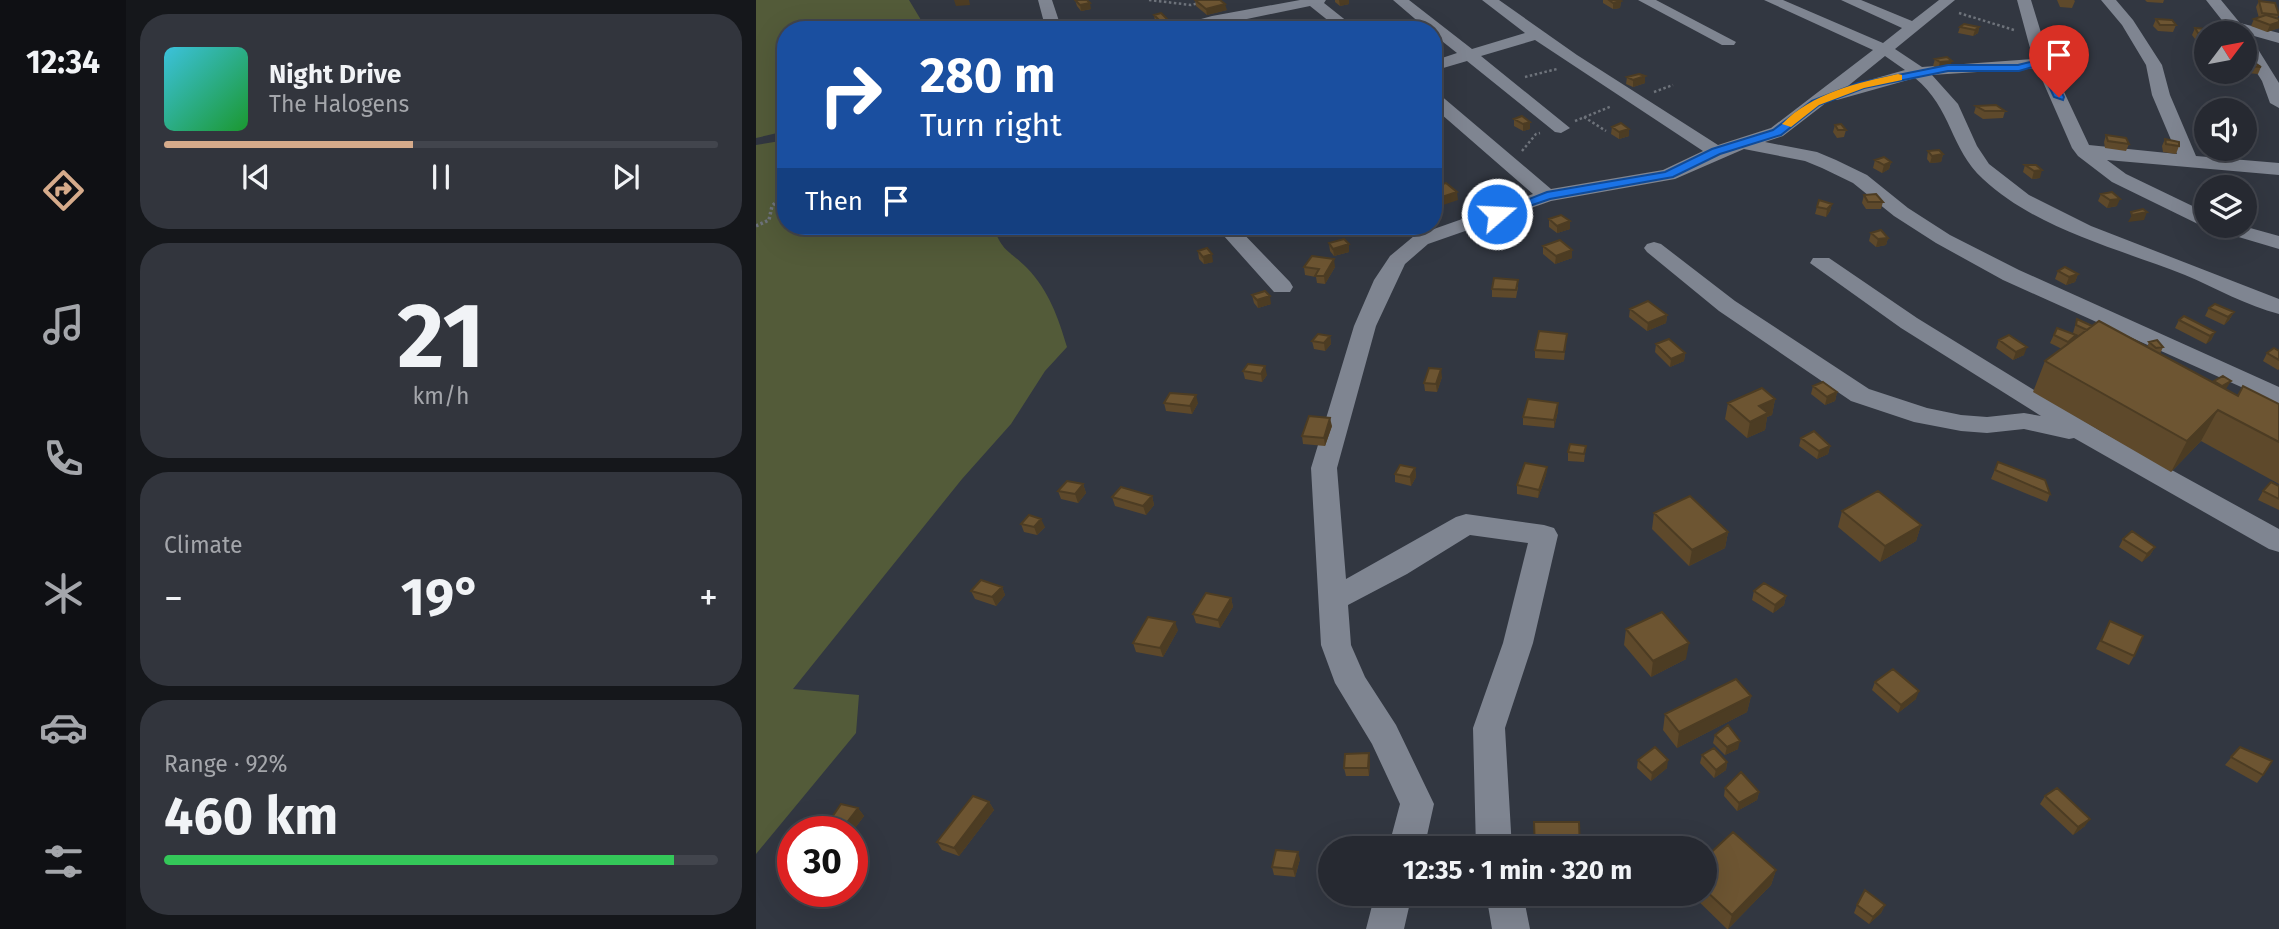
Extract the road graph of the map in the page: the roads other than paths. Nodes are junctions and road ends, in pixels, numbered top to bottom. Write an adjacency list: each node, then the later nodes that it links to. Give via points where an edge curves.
1 (1045, 0): 15 (street)
2 (1238, 0): 13 (street); 14 (street)
3 (1400, 0): 19 (street)
4 (1489, 0): 23 (street)
5 (1645, 0): 26 (street)
6 (1771, 0): 27 (street)
7 (1848, 0): 21 (street)
8 (2024, 0): 29 (street)
9 (2108, 0): 40 (street, via 2154,65 2161,95)
10 (2213, 0): 20 (street)
11 (1318, 4): 13 (street); 18 (street)
12 (1943, 4): 21 (street)
13 (1287, 9): 14 (street)
14 (1246, 16): 16 (street); 17 (street)
15 (1051, 21)
16 (1206, 21)
17 (1251, 21)
18 (1339, 21)
19 (1427, 21)
20 (2230, 21)
21 (1914, 27): 27 (street)
22 (1442, 32): 28 (street)
23 (1538, 34): 28 (street); 38 (street)
24 (2258, 34): 25 (street)
25 (2279, 38)
26 (1728, 42)
27 (1884, 50): 32 (street); 33 (street)
28 (1470, 54): 31 (street); 36 (street)
29 (2042, 62): 32 (street, via 2019,68 1948,68); 39 (street)
30 (2258, 62): 34 (street)
31 (1442, 63)
32 (1918, 73): 33 (street); 52 (street, via 1953,113 1956,126 1987,172 2004,185 2068,223)
33 (1815, 103): 37 (street, via 1777,132)
34 (2279, 103)
35 (1442, 106): 42 (street)
36 (1561, 128)
37 (1742, 144): 38 (street); 53 (street, via 1810,156 1829,164 1860,179 1943,239 2011,275)
38 (1716, 152): 42 (street, via 1668,175)
39 (2085, 152): 40 (street); 43 (street, via 2119,178)
40 (2189, 161): 41 (street)
41 (2279, 169)
42 (1547, 196): 44 (street)
43 (2194, 215)
44 (1442, 233)
45 (1233, 235): 51 (street)
46 (1435, 235): 56 (street, via 1421,240 1397,260 1385,280 1365,326 1324,468)
47 (2257, 236): 48 (street)
48 (2279, 243)
49 (1654, 248): 54 (street, via 1769,336 1860,395 1923,416 1987,425 2024,422)
50 (1821, 263): 54 (street)
51 (1282, 287)
52 (2279, 307)
53 (2279, 396)
54 (2090, 436): 55 (street)
55 (2279, 542)
56 (1332, 600): 57 (street, via 1336,645 1351,682 1384,735 1417,804); 58 (street, via 1466,524 1544,535 1518,643 1489,728)
57 (1409, 836)
58 (1493, 836)
59 (1391, 906): 61 (street)
60 (1506, 906): 62 (street)
61 (1385, 929)
62 (1511, 929)

